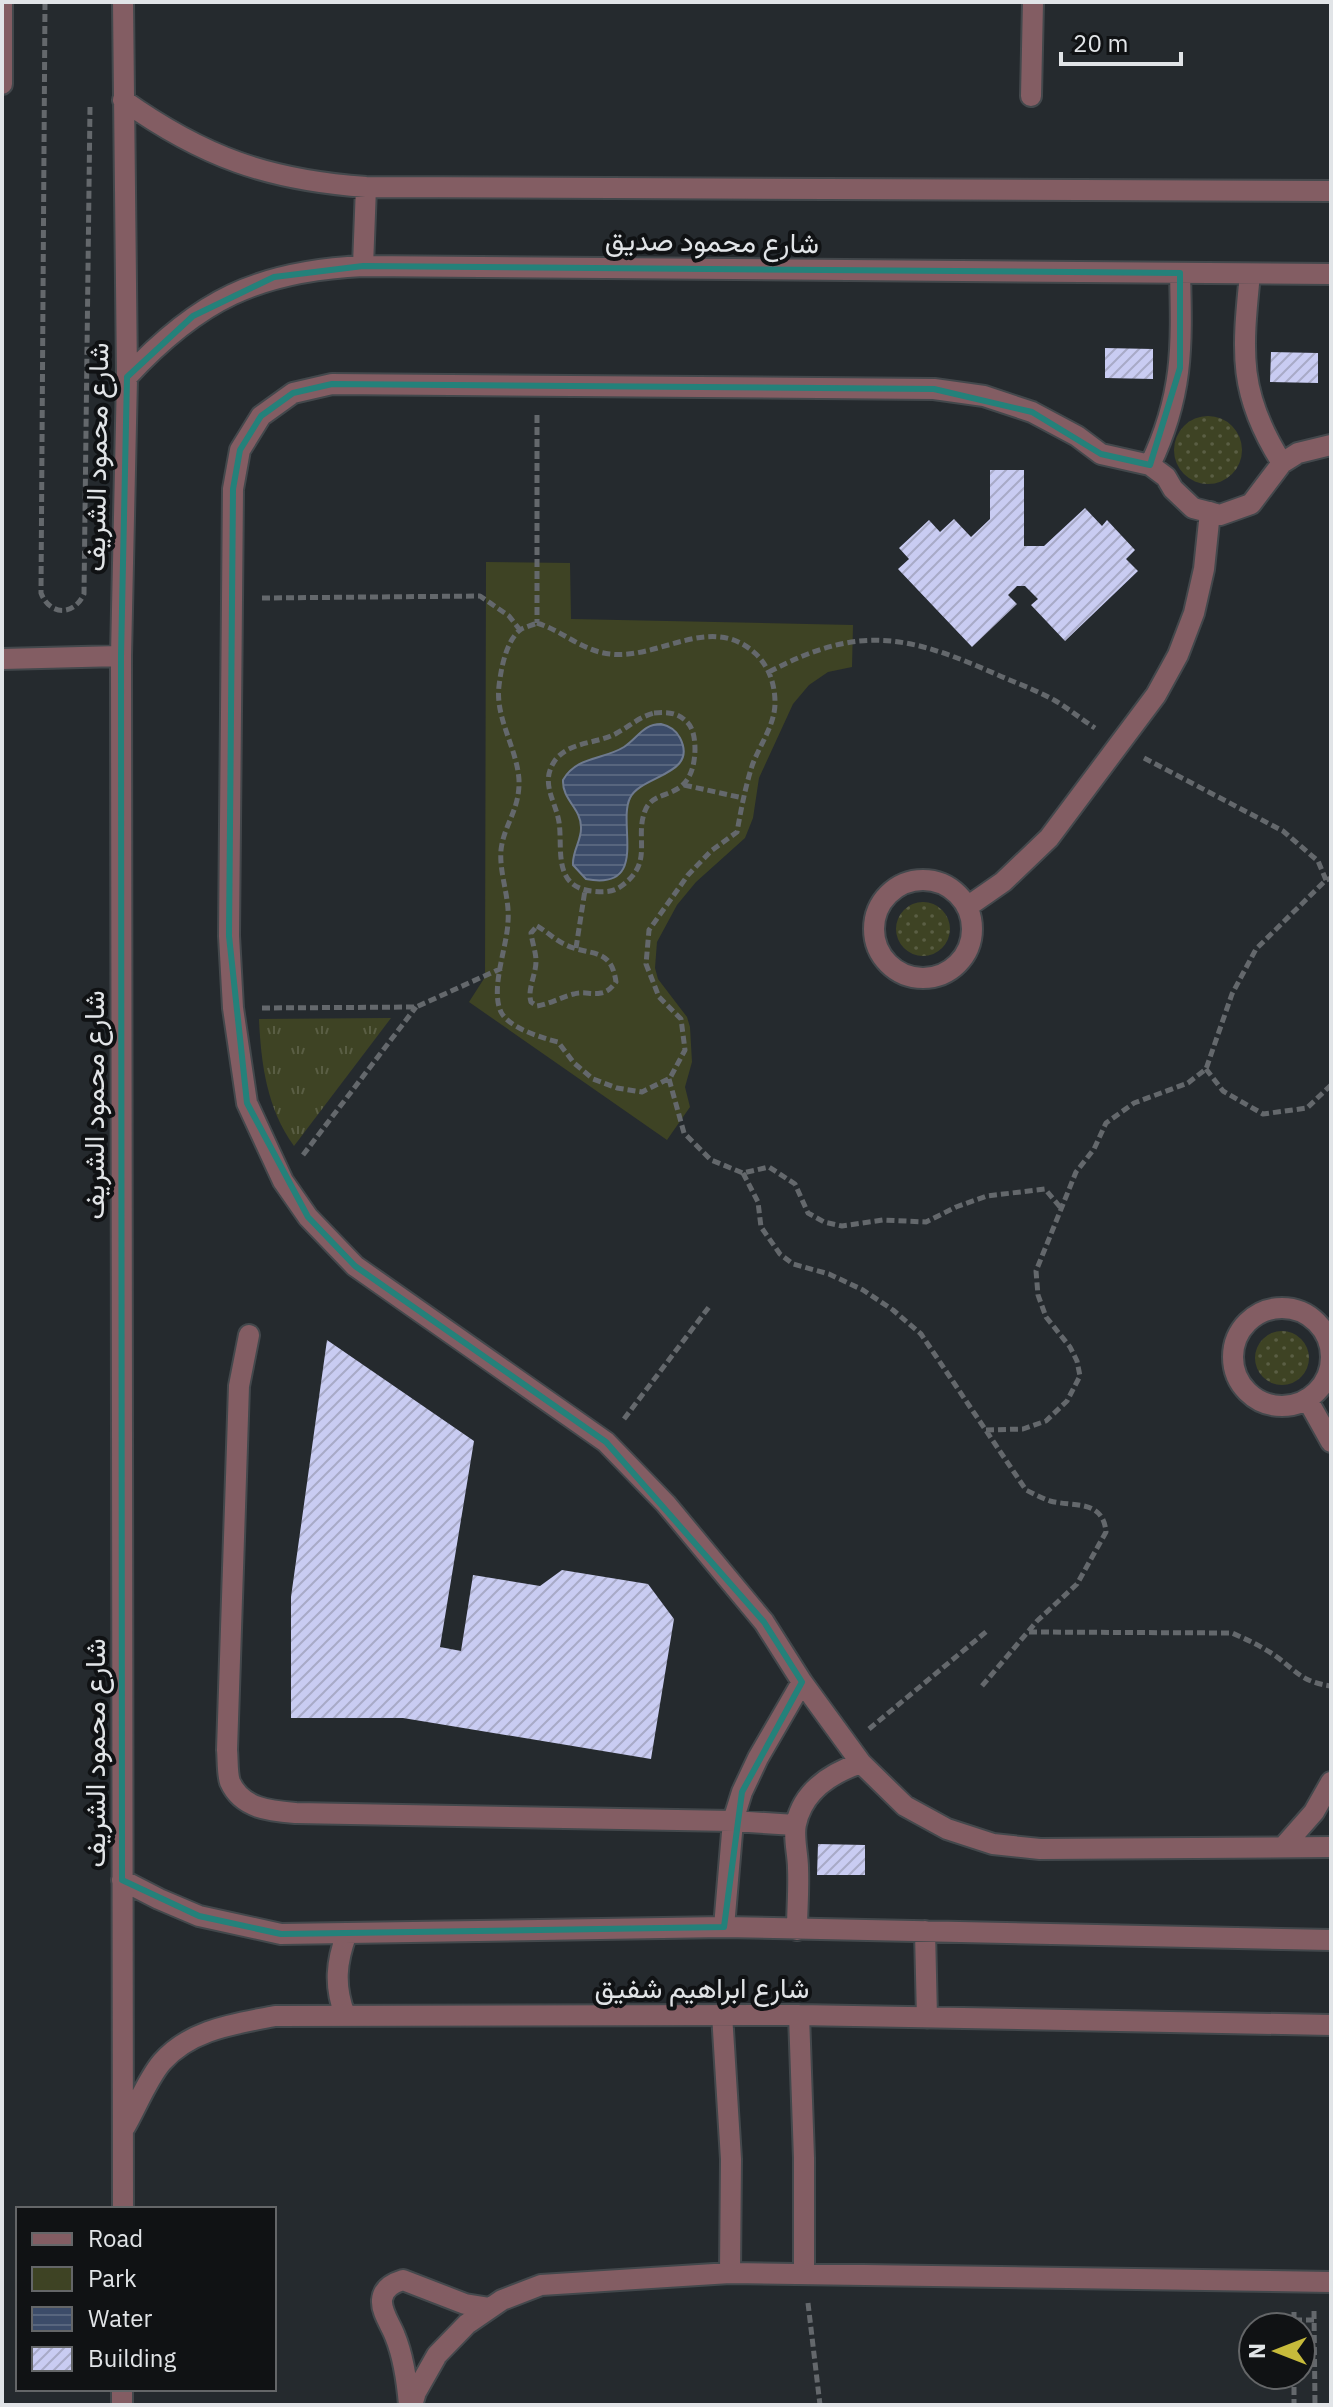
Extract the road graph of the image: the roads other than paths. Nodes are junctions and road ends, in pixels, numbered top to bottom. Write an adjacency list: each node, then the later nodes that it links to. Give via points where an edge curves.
1 (2, 2): 4 (street)
2 (123, 2): 6 (street, شارع محمود الشريف)
3 (1033, 2): 5 (street)
4 (2, 84)
5 (1031, 96)
6 (123, 100): 7 (street, شارع محمود صديق, via 159,125 238,164 323,184); 13 (street, شارع محمود الشريف)
7 (366, 187): 8 (street, شارع محمود صديق); 9 (street)
8 (1331, 191)
9 (363, 266): 10 (street, شارع محمود صديق); 13 (street, شارع محمود صديق, via 318,268 232,293 157,344)
10 (1180, 273): 11 (street, شارع محمود صديق); 16 (street, via 1180,368 1168,423)
11 (1250, 274): 12 (street, شارع محمود صديق); 15 (street, via 1244,369 1263,434)
12 (1331, 274)
13 (127, 377): 18 (street, شارع محمود الشريف)
14 (1331, 445): 15 (street)
15 (1282, 463): 17 (street, via 1251,504 1220,515)
16 (1150, 465): 17 (street, via 1193,508); 24 (street, via 1101,454 1032,412 984,396 947,391 332,384 293,393 261,416 240,450 233,489 229,936 247,1103 283,1181 308,1217 355,1266 606,1442 666,1504 764,1622)
17 (1210, 512): 20 (street, via 1194,613 1156,695 1049,838 1003,882)
18 (121, 656): 19 (street); 31 (street, شارع محمود الشريف)
19 (2, 659)
20 (967, 907): 20 (street, via 949,886 933,880 900,886 878,911 877,944 896,970 910,976 939,976 964,957 970,944)
21 (249, 1335): 27 (street, via 239,1386 227,1750 230,1781 244,1800 263,1810 296,1813)
22 (1307, 1399): 22 (street, via 1329,1373 1326,1336 1307,1315 1291,1309 1258,1314 1245,1325 1234,1348 1235,1373 1243,1388 1268,1405 1283,1407); 23 (street)
23 (1331, 1442)
24 (802, 1682): 25 (street); 27 (street, via 758,1758)
25 (856, 1754): 28 (street, via 806,1799); 29 (street, via 905,1806 947,1829 993,1844 1040,1849)
26 (1331, 1782): 29 (street, via 1314,1812)
27 (733, 1821): 28 (street); 32 (street)
28 (795, 1825): 33 (street)
29 (1284, 1846): 30 (street)
30 (1331, 1847)
31 (122, 1880): 35 (street, شارع ابراهيم شفيق, via 199,1916 241,1927 281,1934); 42 (street, شارع محمود الشريف)
32 (724, 1927): 33 (street, شارع ابراهيم شفيق); 35 (street, شارع ابراهيم شفيق)
33 (797, 1930): 34 (street, شارع ابراهيم شفيق)
34 (925, 1931): 36 (street, شارع ابراهيم شفيق); 40 (street)
35 (347, 1933): 38 (street, via 337,1966 337,1994)
36 (1331, 1940)
37 (722, 2014): 38 (street, شارع ابراهيم شفيق); 39 (street, شارع ابراهيم شفيق); 44 (street, via 731,2159)
38 (345, 2015): 42 (street, شارع ابراهيم شفيق, via 275,2016 220,2027 187,2041 161,2062)
39 (799, 2015): 40 (street, شارع ابراهيم شفيق); 45 (street)
40 (927, 2018): 41 (street, شارع ابراهيم شفيق)
41 (1331, 2025)
42 (123, 2130): 43 (street, شارع محمود الشريف)
43 (123, 2207)
44 (730, 2273): 45 (street); 47 (street, via 541,2285)
45 (804, 2273): 46 (street)
46 (1323, 2282)
47 (490, 2308): 48 (street, via 437,2355); 48 (street, via 403,2280 385,2290 384,2311 404,2363)
48 (410, 2405)

